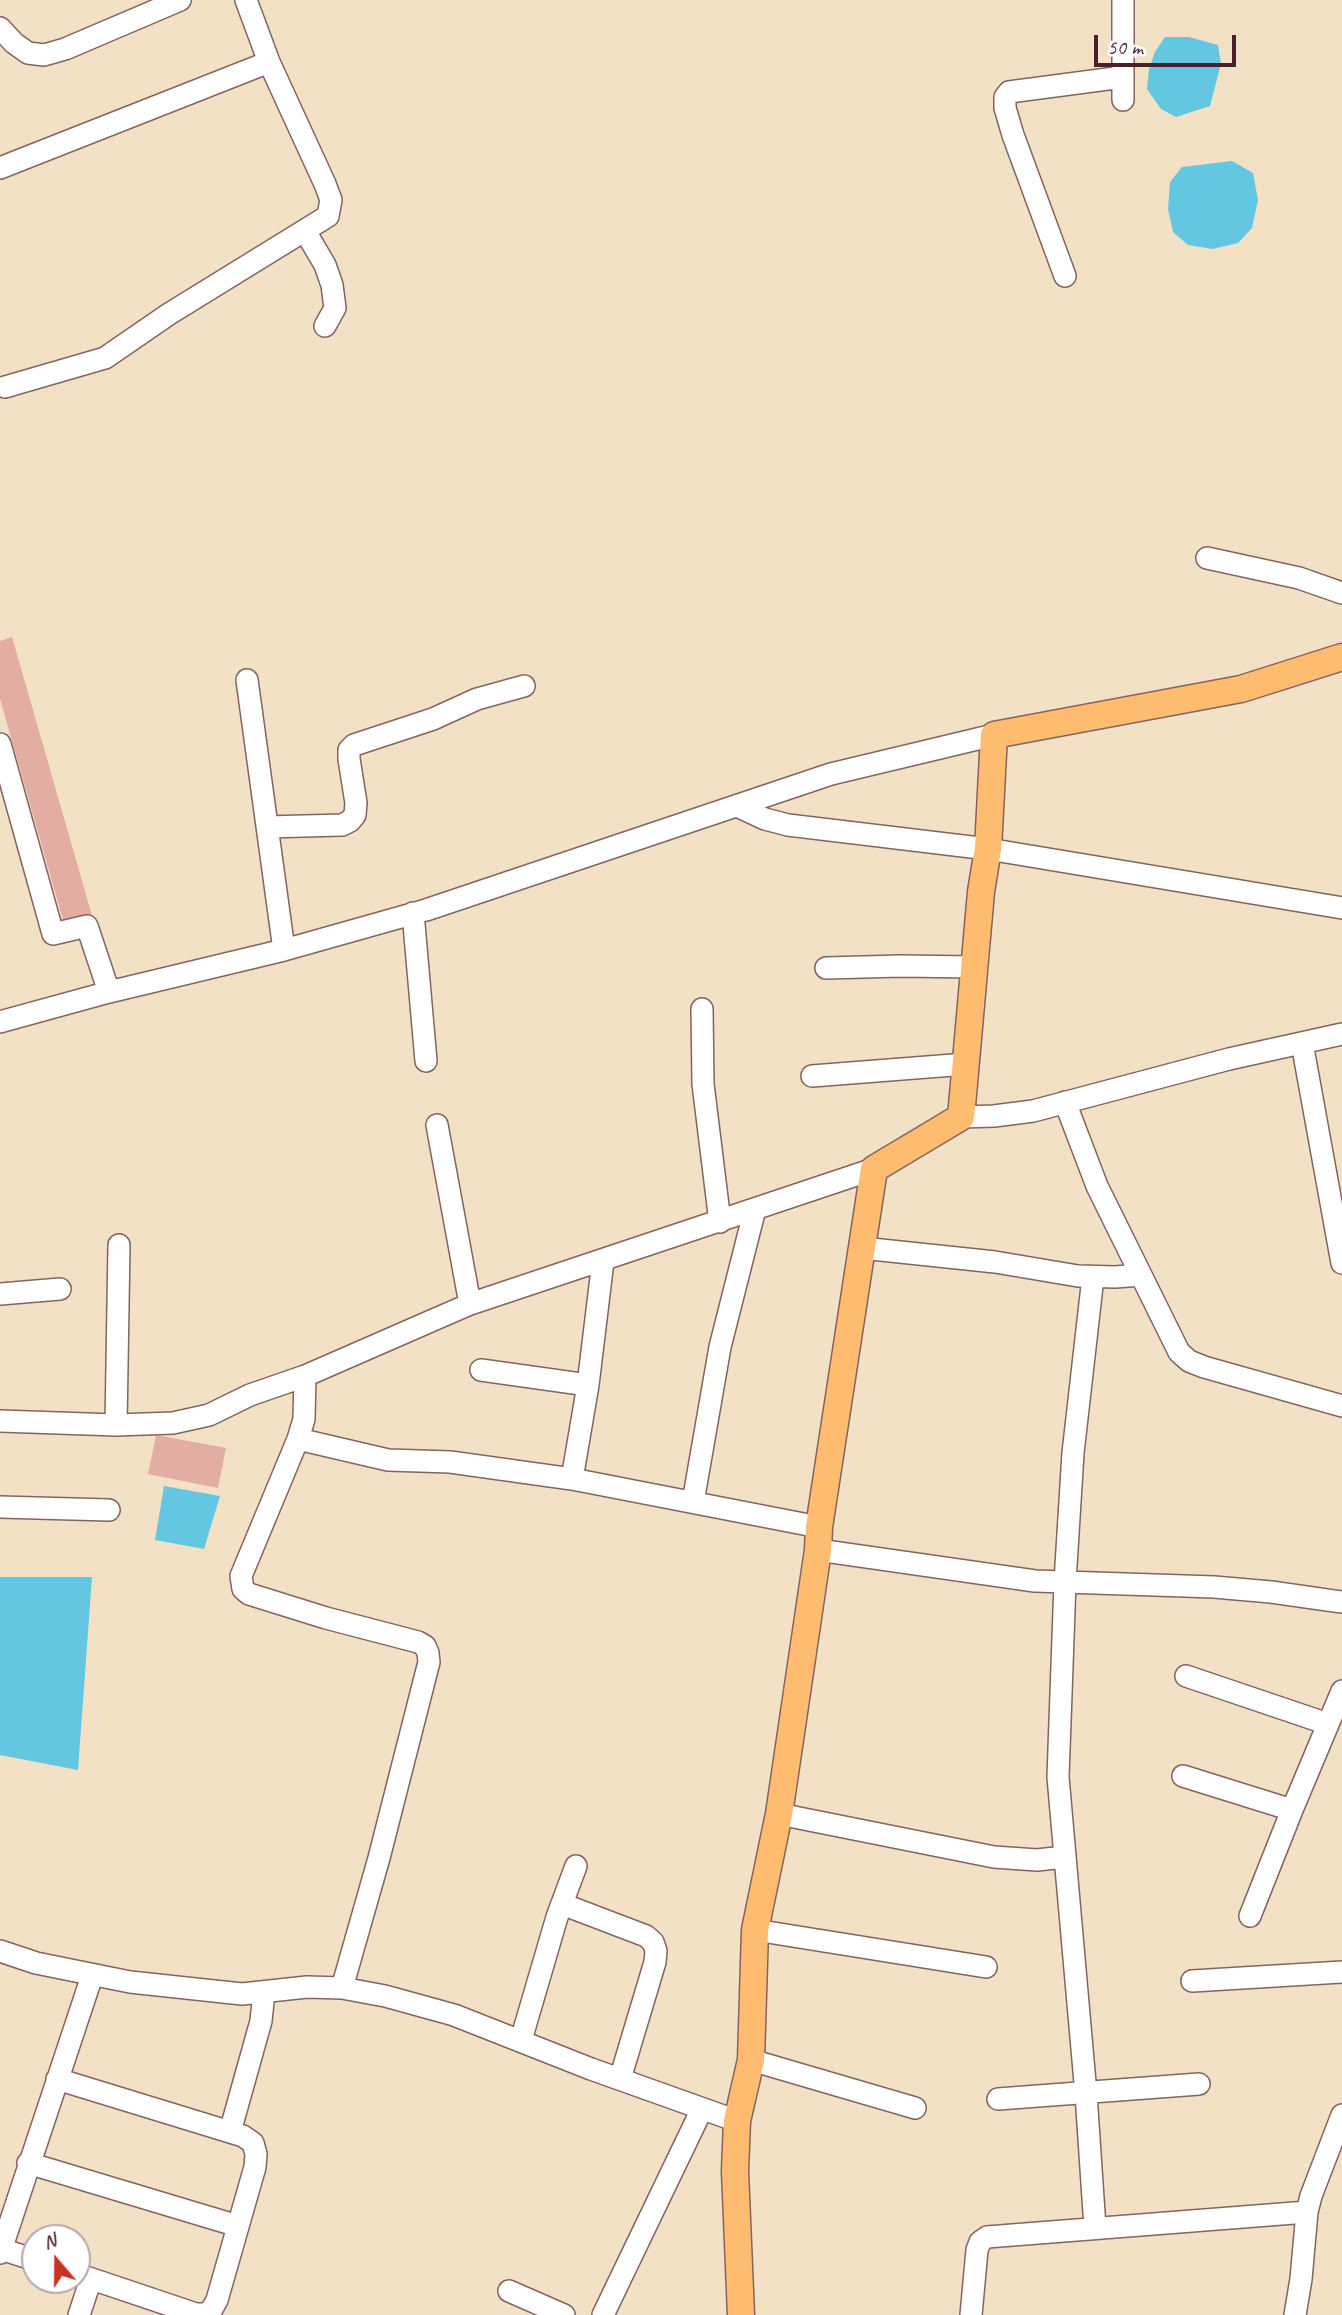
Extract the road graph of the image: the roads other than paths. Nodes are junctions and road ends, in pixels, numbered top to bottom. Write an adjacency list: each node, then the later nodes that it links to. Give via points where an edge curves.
1 (180, 0): 4 (street, via 44,55 28,53)
2 (246, 0): 5 (street)
3 (1123, 0): 6 (street)
4 (0, 28)
5 (269, 62): 8 (street); 9 (street, via 331,200 328,216)
6 (1123, 77): 7 (street); 10 (street, via 1009,92 1005,97 1013,135)
7 (1123, 100)
8 (0, 169)
9 (305, 231): 11 (street, via 332,285 335,308); 12 (street, via 105,358)
10 (1065, 276)
11 (325, 326)
12 (5, 387)
13 (1207, 558): 14 (street, via 1299,578)
14 (1342, 593)
15 (1342, 657): 18 (main road, via 1241,689)
16 (247, 680): 21 (street)
17 (524, 686): 21 (street, via 354,745 349,750 356,803 350,821)
18 (994, 735): 20 (street, via 831,774); 22 (main road)
19 (0, 744): 28 (street, via 52,934 87,926)
20 (737, 806): 22 (street, via 788,825); 24 (street)
21 (267, 827): 25 (street)
22 (988, 849): 23 (street); 26 (main road)
23 (1342, 908)
24 (413, 914): 25 (street); 33 (street)
25 (284, 950): 28 (street)
26 (974, 967): 27 (street); 34 (main road)
27 (826, 968)
28 (108, 992): 30 (street)
29 (702, 1009): 41 (street, via 704,1096)
30 (0, 1022)
31 (1342, 1034): 32 (street)
32 (1302, 1043): 36 (street); 45 (street)
33 (426, 1061)
34 (966, 1064): 35 (street); 37 (main road)
35 (812, 1076)
36 (1065, 1102): 37 (street, via 1032,1111); 46 (street, via 1097,1186)
37 (961, 1117): 39 (main road)
38 (437, 1125): 50 (street)
39 (874, 1169): 40 (street); 43 (main road)
40 (755, 1209): 41 (street); 59 (street, via 720,1347)
41 (720, 1222): 44 (street)
42 (119, 1245): 56 (street)
43 (862, 1248): 47 (street); 62 (main road)
44 (603, 1261): 50 (street); 53 (street)
45 (1342, 1263)
46 (1141, 1275): 47 (street); 54 (street, via 1171,1338 1189,1362)
47 (1093, 1277): 63 (street, via 1073,1453)
48 (60, 1289): 49 (street)
49 (0, 1294)
50 (470, 1304): 52 (street)
51 (481, 1370): 53 (street)
52 (305, 1376): 56 (street, via 208,1415 173,1423); 57 (street, via 304,1419)
53 (588, 1385): 58 (street)
54 (1342, 1406)
55 (0, 1421): 56 (street)
56 (116, 1425)
57 (298, 1439): 58 (street, via 388,1460 450,1462); 81 (street, via 241,1576 243,1589 326,1618 418,1642 425,1646 429,1662)
58 (572, 1479): 59 (street)
59 (693, 1502): 62 (street)
60 (0, 1507): 61 (street)
61 (108, 1510)
62 (818, 1538): 63 (street, via 1035,1581); 70 (main road)
63 (1065, 1582): 64 (street, via 1214,1587); 71 (street, via 1058,1777)
64 (1342, 1602)
65 (1186, 1676): 67 (street)
66 (1342, 1691): 67 (street)
67 (1328, 1724): 69 (street)
68 (1183, 1776): 69 (street)
69 (1292, 1810): 74 (street)
70 (779, 1814): 71 (street, via 993,1857); 75 (main road)
71 (1065, 1857): 88 (street)
72 (576, 1866): 73 (street)
73 (562, 1904): 83 (street); 86 (street, via 646,1936 656,1951)
74 (1250, 1916)
75 (755, 1930): 77 (street); 84 (main road)
76 (0, 1951): 79 (street)
77 (986, 1967)
78 (1342, 1972): 80 (street)
79 (92, 1976): 82 (street, via 242,1994); 85 (street)
80 (1192, 1981)
81 (342, 1988): 82 (street); 83 (street, via 454,2015)
82 (264, 1992): 94 (street, via 261,2021)
83 (520, 2040): 86 (street)
84 (751, 2060): 90 (street); 93 (main road)
85 (57, 2078): 94 (street); 95 (street)
86 (620, 2079): 91 (street)
87 (1199, 2084): 88 (street)
88 (1086, 2094): 89 (street); 98 (street)
89 (998, 2099)
90 (915, 2108)
91 (702, 2109): 93 (street); 107 (street)
92 (1342, 2115): 96 (street)
93 (737, 2121): 108 (main road)
94 (230, 2132): 97 (street, via 253,2143 256,2154)
95 (29, 2163): 97 (street); 99 (street)
96 (1307, 2212): 98 (street); 110 (street)
97 (238, 2226): 104 (street, via 212,2309 206,2314)
98 (1095, 2228): 109 (street, via 987,2237 977,2250)
99 (1, 2251): 100 (street)
100 (21, 2256)
101 (91, 2280): 104 (street)
102 (82, 2294): 105 (street)
103 (515, 2301): 106 (street)
104 (176, 2311)
105 (79, 2315)
106 (564, 2315)
107 (603, 2315)
108 (741, 2315)
109 (971, 2315)
110 (1295, 2315)

